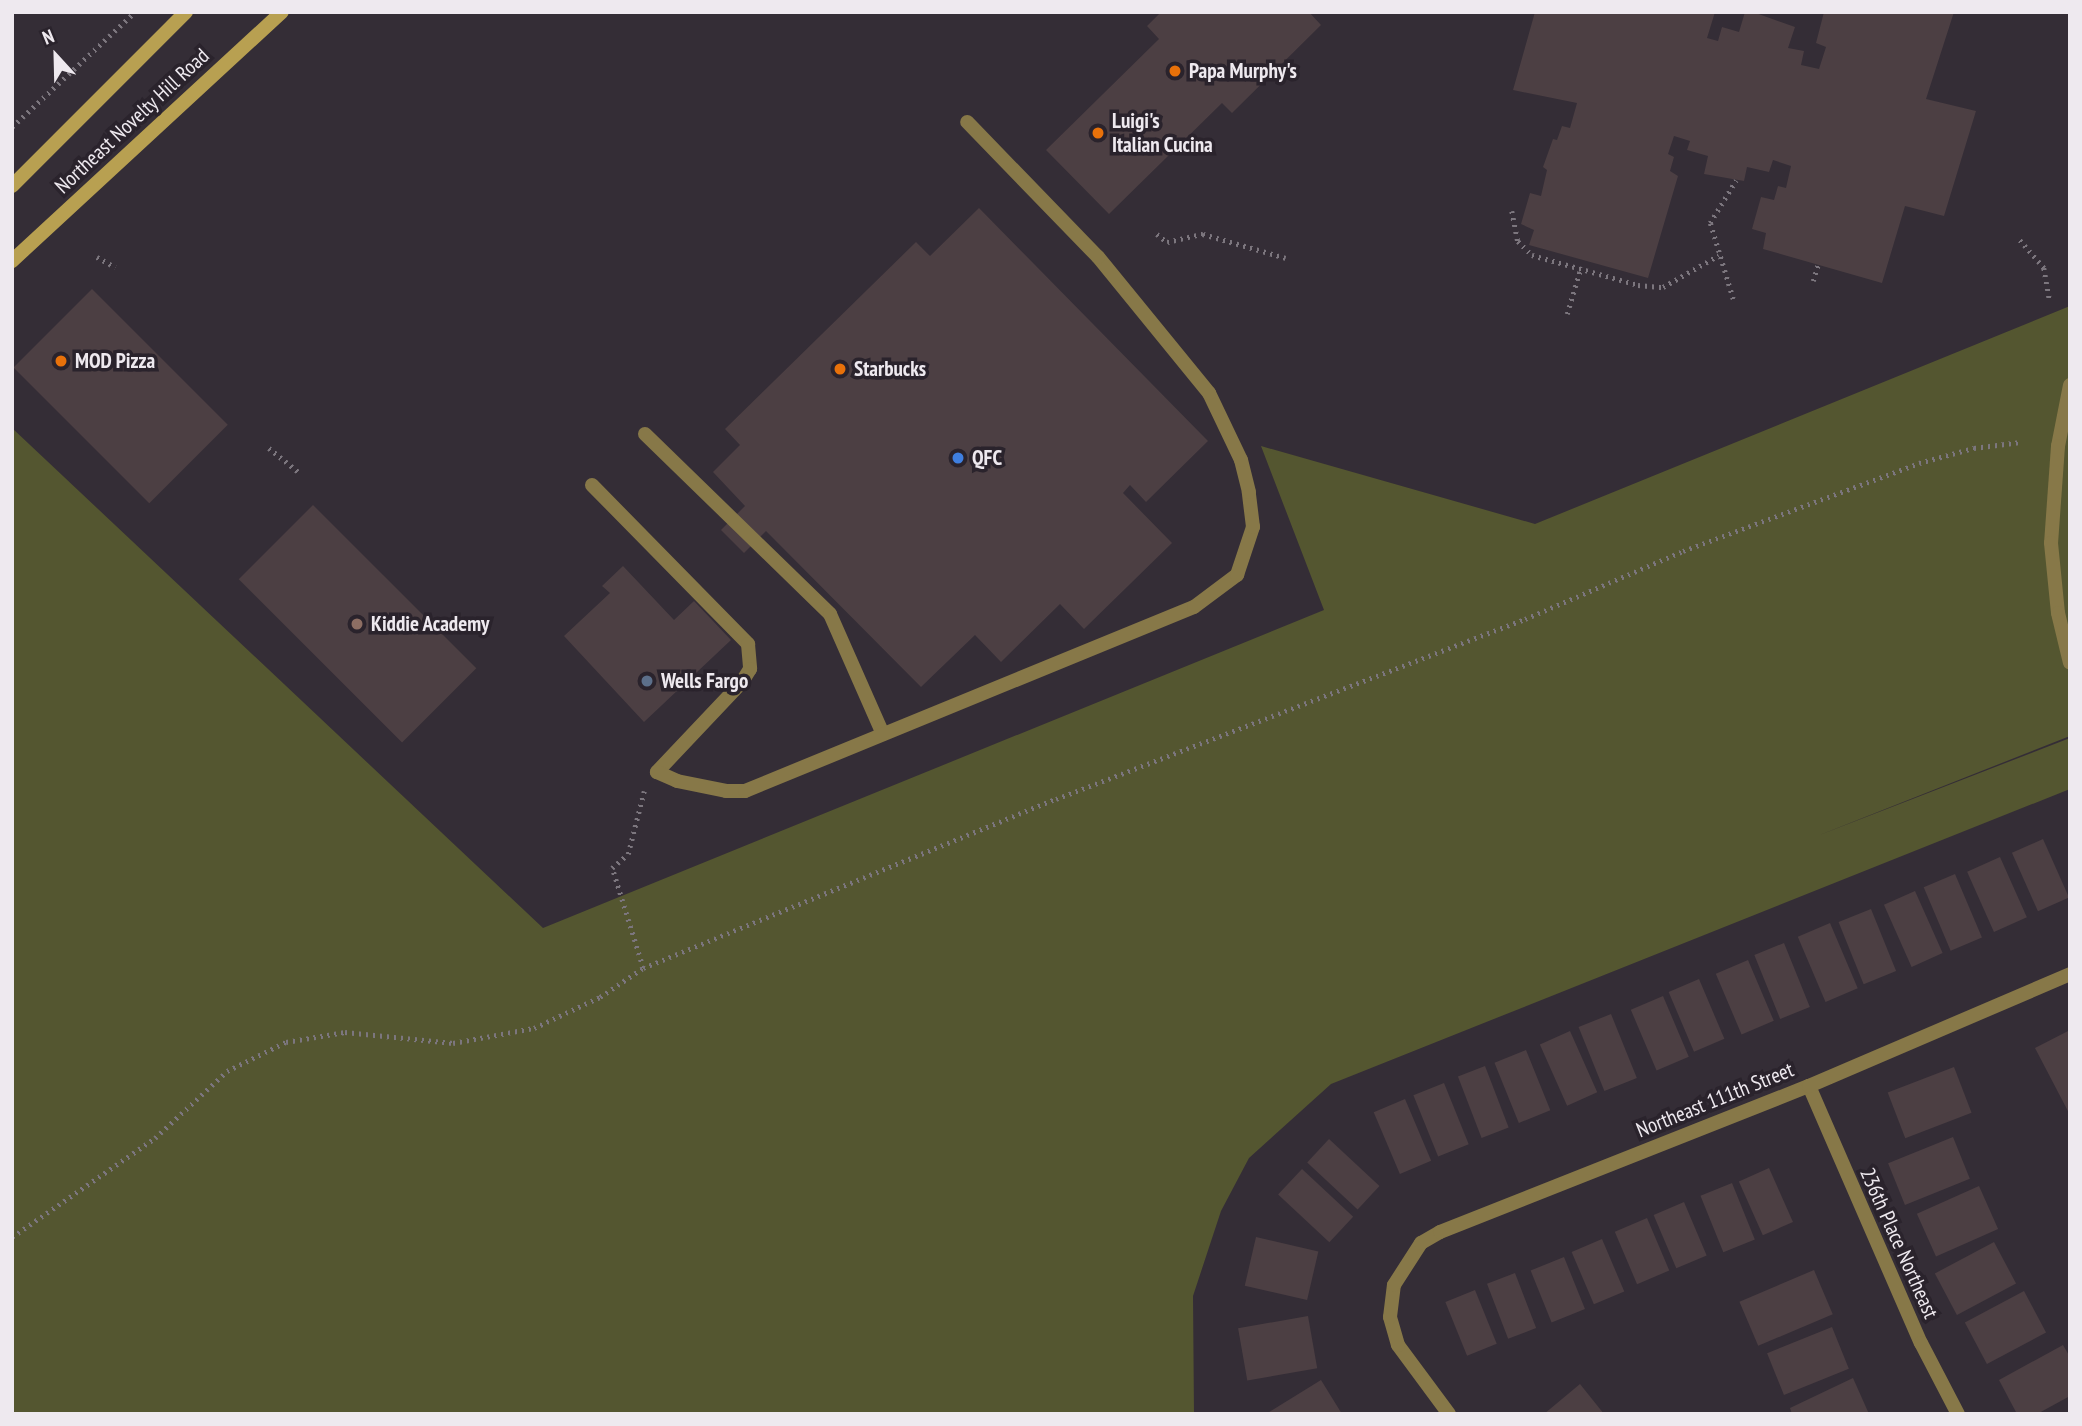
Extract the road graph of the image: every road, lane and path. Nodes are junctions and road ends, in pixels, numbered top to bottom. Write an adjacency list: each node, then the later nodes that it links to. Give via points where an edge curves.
1 (135, 12): 5 (path)
2 (186, 12): 7 (main road, Northeast Novelty Hill Road)
3 (282, 12): 14 (main road, Northeast Novelty Hill Road)
4 (967, 122): 29 (street, via 1098,257 1209,393 1241,460 1253,527 1237,575 1194,607)
5 (12, 127)
6 (1736, 180): 11 (path, via 1712,215)
7 (12, 186)
8 (1512, 211): 17 (path, via 1522,248)
9 (1157, 234): 13 (path, via 1167,242 1203,233)
10 (2021, 240): 20 (path, via 2044,268)
11 (1719, 255): 17 (path, via 1663,287 1637,285); 19 (path)
12 (97, 257): 16 (path)
13 (1286, 258)
14 (12, 261)
15 (1818, 265): 18 (path)
16 (115, 267)
17 (1581, 267): 21 (path)
18 (1813, 281)
19 (1733, 299)
20 (2050, 301)
21 (1567, 314)
22 (2070, 385): 28 (street, via 2058,446 2051,543 2058,613)
23 (645, 434): 29 (street, via 830,614)
24 (2021, 442): 31 (path, via 1974,448 1919,463 1683,551 1525,619 1056,799)
25 (269, 448): 26 (path)
26 (301, 474)
27 (592, 485): 29 (street, via 748,644 752,657 741,682 657,772 693,786 745,791)
28 (2070, 663)
29 (883, 734)
30 (644, 790): 31 (path, via 628,854 611,868)
31 (643, 968): 34 (path, via 600,997 534,1028 453,1043 345,1032 286,1042 252,1056 193,1099 155,1138)
32 (2070, 974): 33 (street, Northeast 111th Street)
33 (1809, 1086): 35 (street, Northeast 111th Street, via 1440,1232 1407,1260 1394,1285 1390,1317 1398,1345); 36 (street, 236th Place Northeast, via 1915,1331)
34 (12, 1237)
35 (1449, 1414)
36 (1958, 1414)

